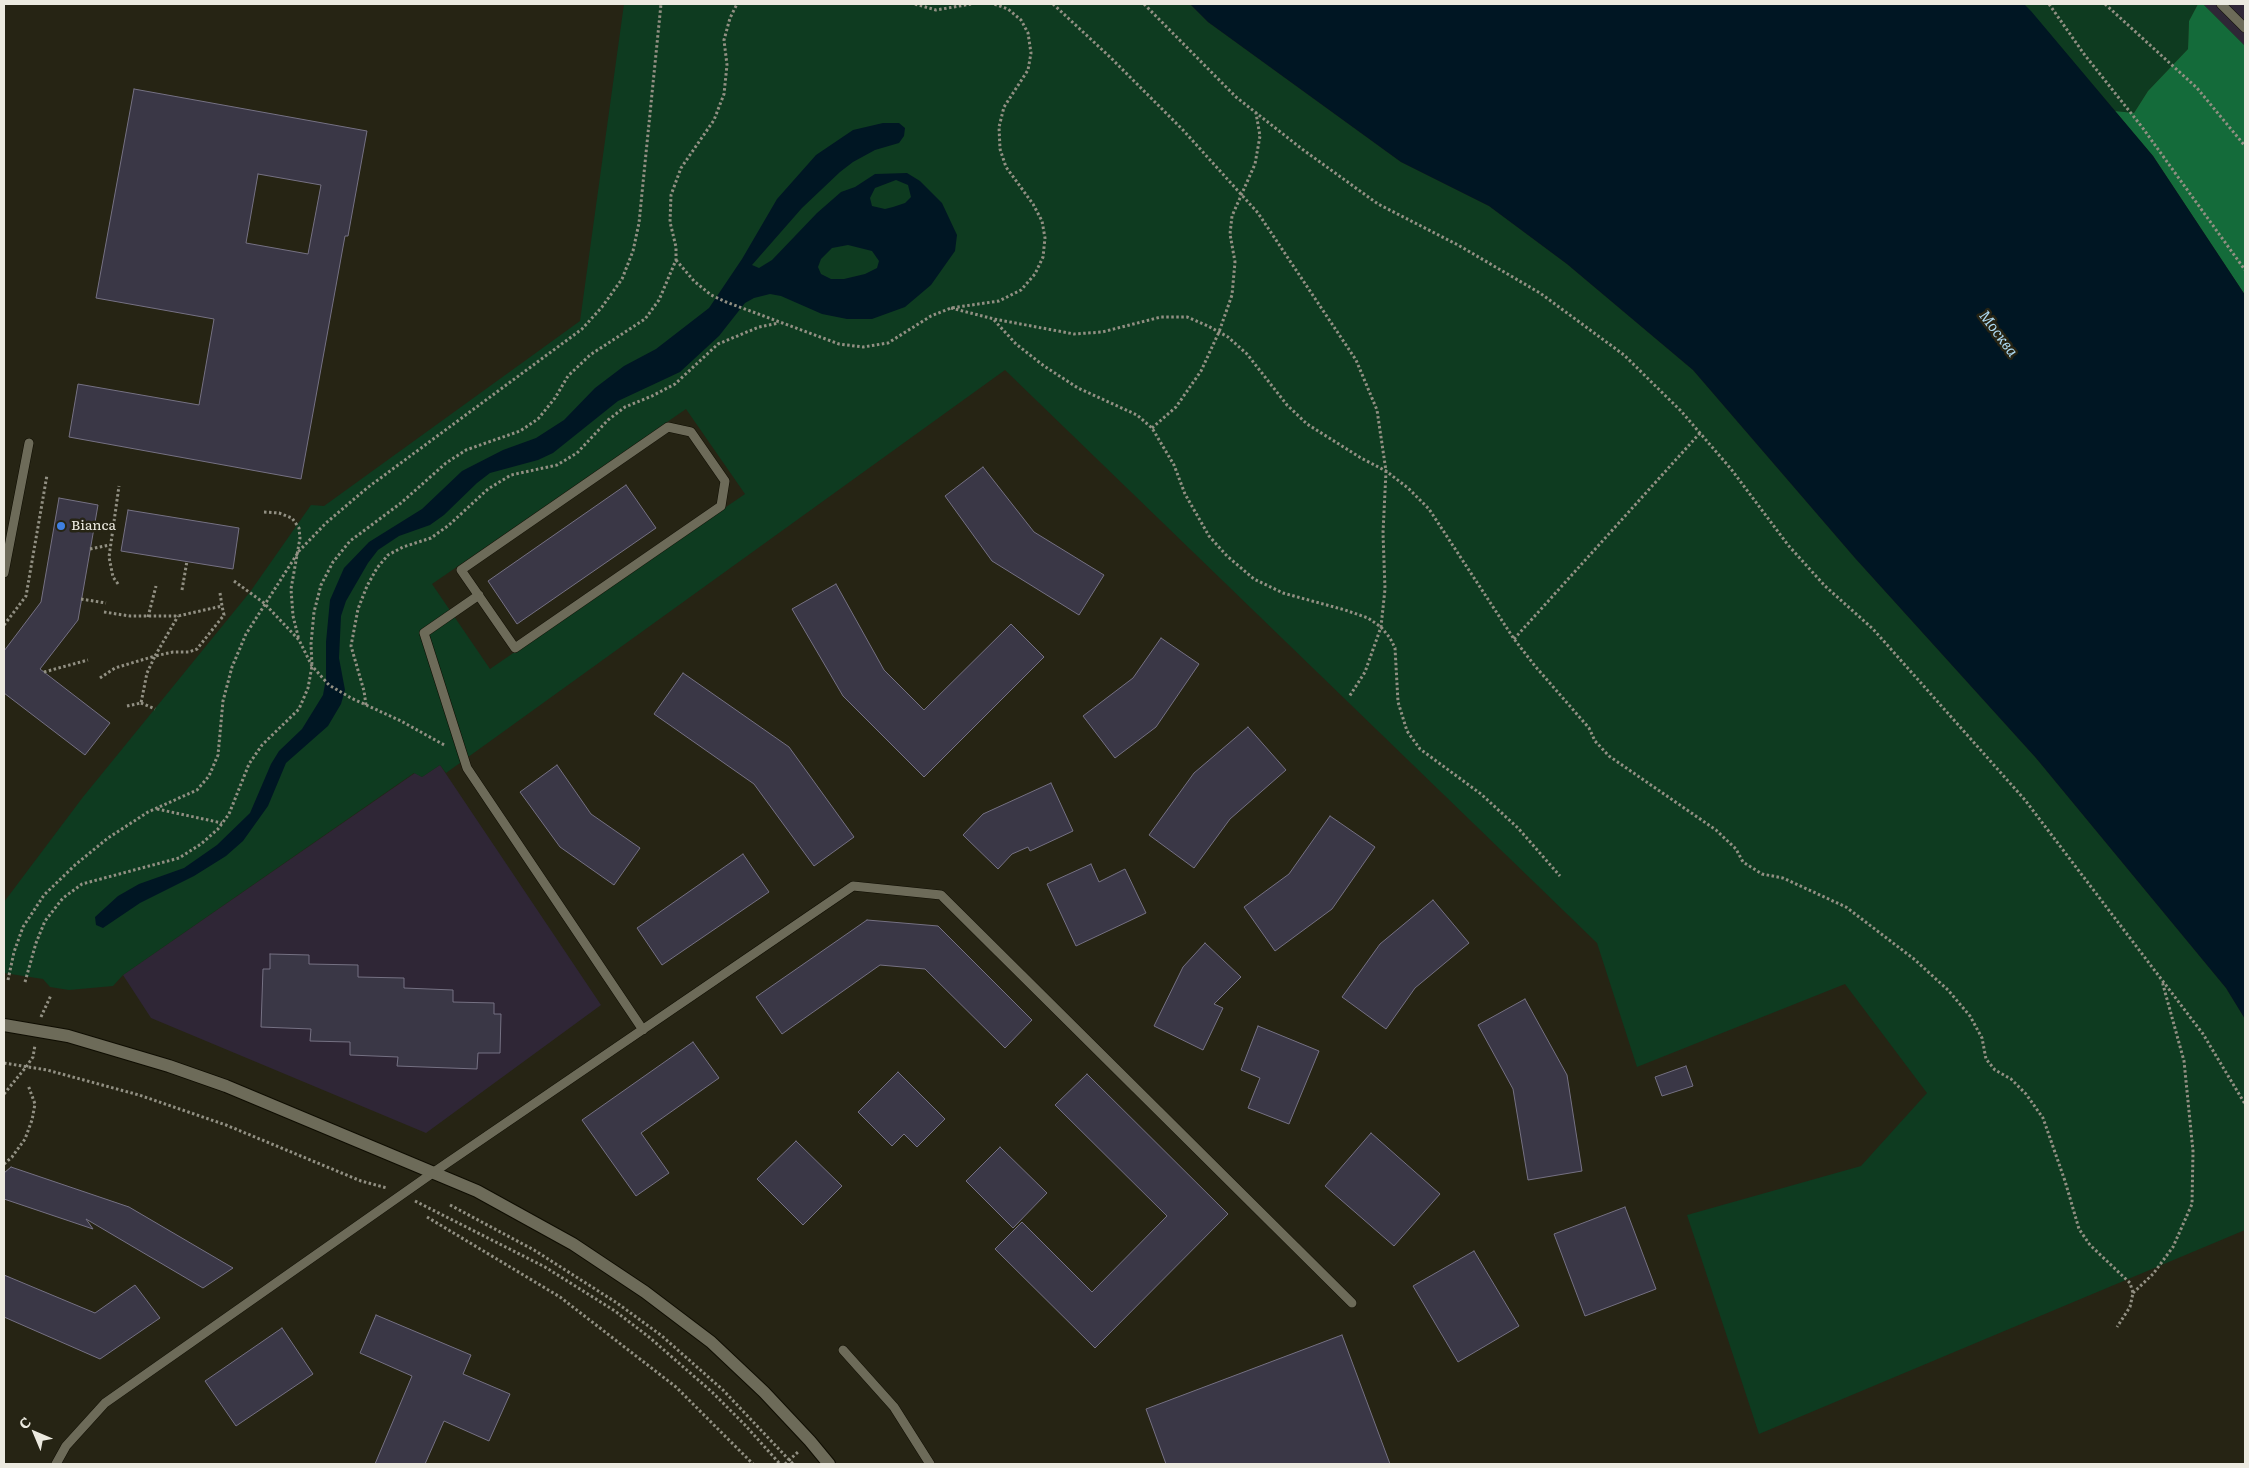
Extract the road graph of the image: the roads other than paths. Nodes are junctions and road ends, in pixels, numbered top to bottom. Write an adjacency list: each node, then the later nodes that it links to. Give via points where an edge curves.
1 (2221, 4): 2 (lane)
2 (2245, 28)
3 (29, 443): 4 (lane)
4 (4, 572)
5 (478, 595): 5 (lane, via 515,648 720,506 725,481 692,432 668,428 461,570); 7 (lane, via 424,633 467,768)
6 (4, 1025): 8 (street, via 68,1036 169,1066 226,1086)
7 (643, 1030): 8 (lane); 9 (lane, via 853,886 941,895)
8 (434, 1172): 11 (lane, via 105,1403 66,1446); 12 (street, via 573,1244 645,1292 711,1342 764,1392)
9 (1352, 1303)
10 (843, 1350): 13 (lane, via 894,1407)
11 (56, 1464)
12 (829, 1464)
13 (930, 1464)

